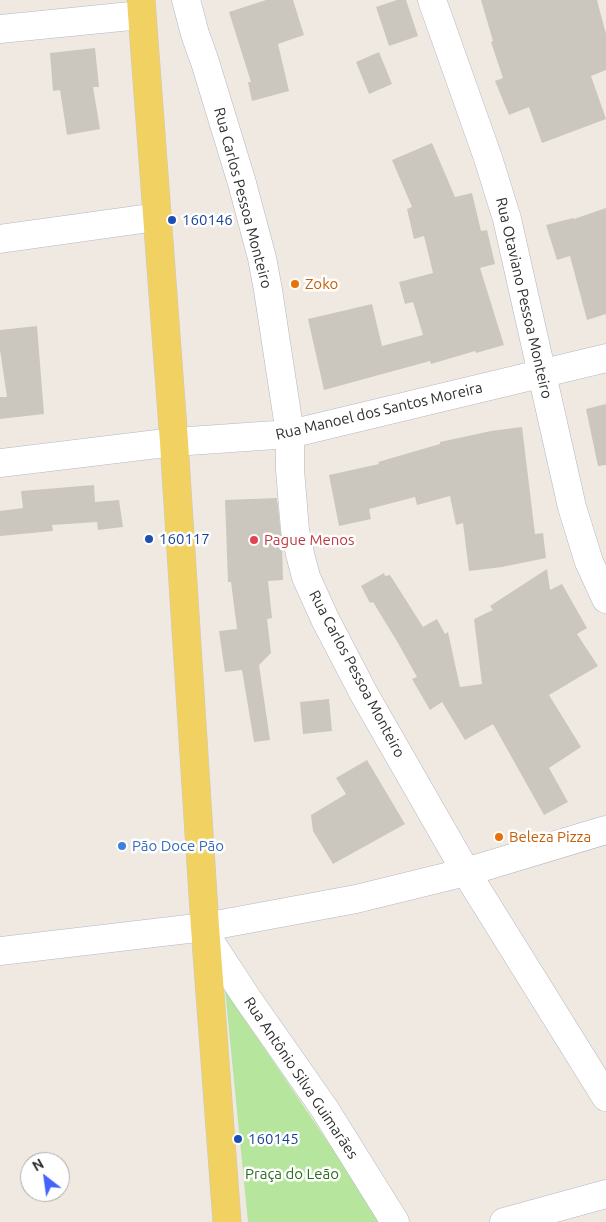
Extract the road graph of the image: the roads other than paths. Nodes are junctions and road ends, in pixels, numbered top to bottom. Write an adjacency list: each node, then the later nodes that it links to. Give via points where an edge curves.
1 (186, 0): 9 (street, Rua Carlos Pessoa Monteiro, via 262,258)
2 (432, 0): 8 (street, Rua Otaviano Pessoa Monteiro, via 507,219)
3 (141, 8): 4 (street); 5 (main road)
4 (0, 29)
5 (157, 217): 6 (street); 10 (main road)
6 (0, 239)
7 (606, 358): 8 (street, Rua Manoel dos Santos Moreira)
8 (542, 374): 9 (street, Rua Manoel dos Santos Moreira); 12 (street, Rua Otaviano Pessoa Monteiro, via 572,508 589,562)
9 (290, 434): 10 (street, Rua Manoel dos Santos Moreira); 14 (street, Rua Carlos Pessoa Monteiro, via 295,530 315,599 364,694)
10 (174, 442): 11 (street, Rua Manoel dos Santos Moreira); 15 (main road)
11 (0, 463)
12 (606, 599)
13 (606, 830): 14 (street)
14 (466, 872): 15 (street); 17 (street, Rua Carlos Pessoa Monteiro)
15 (205, 930): 16 (street); 19 (main road); 20 (street, Rua Antônio Silva Guimarães, via 247,998 324,1108)
16 (0, 951)
17 (606, 1097)
18 (606, 1194): 21 (street)
19 (227, 1222)
20 (395, 1222)
21 (504, 1222)

